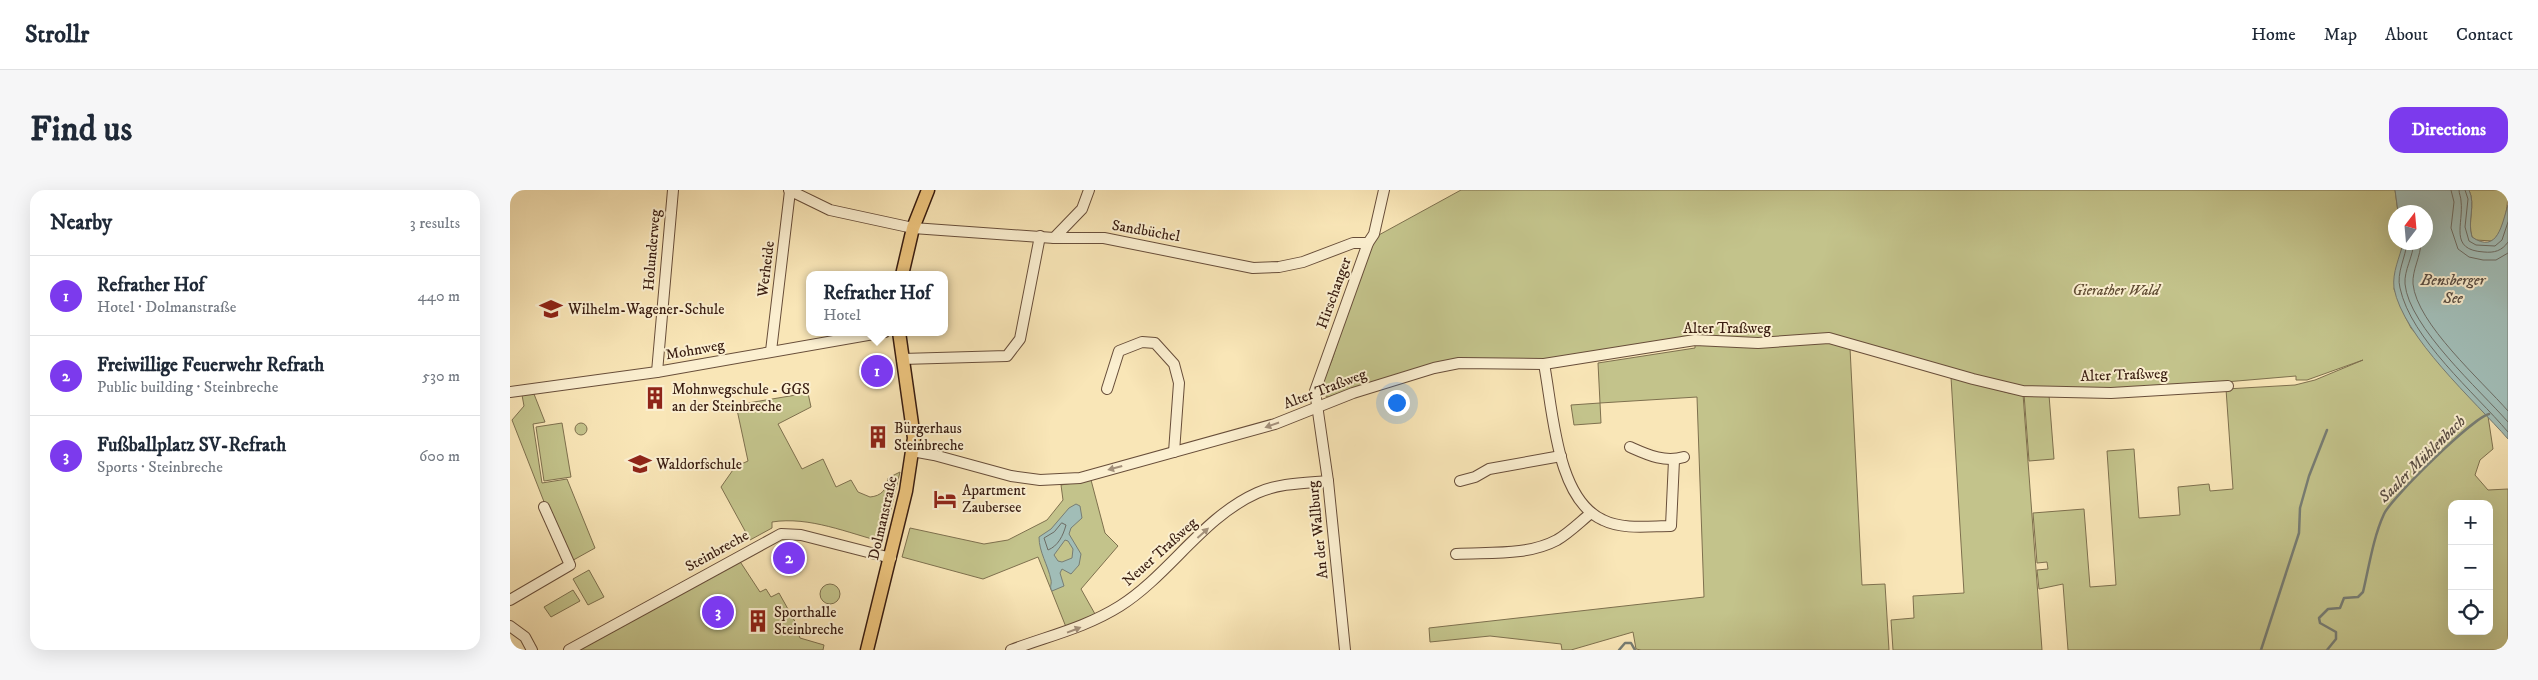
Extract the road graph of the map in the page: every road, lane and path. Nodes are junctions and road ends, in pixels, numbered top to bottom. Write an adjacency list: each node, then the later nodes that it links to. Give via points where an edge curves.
1 (673, 190): 16 (street, Holunderweg)
2 (789, 190): 6 (street, Sandbüchel, via 830,210); 13 (street, Werheide)
3 (928, 190): 6 (main road)
4 (1089, 190): 8 (street, via 1082,209)
5 (1384, 190): 9 (street, Hirschanger, via 1374,234)
6 (913, 228): 7 (street, Sandbüchel); 10 (main road)
7 (1040, 236): 8 (street, Sandbüchel); 14 (street, via 1020,339 1008,356)
8 (1054, 238): 9 (street, Sandbüchel, via 1104,238 1265,268 1303,262 1353,243)
9 (1368, 243): 20 (street, Hirschanger, via 1315,391)
10 (903, 271)
11 (860, 336): 13 (street, Mohnweg)
12 (899, 336): 14 (main road, Dolmanstraße)
13 (771, 351): 16 (street, Mohnweg)
14 (902, 359): 22 (main road, Dolmanstraße, via 913,424)
15 (1544, 364): 17 (street, Alter Traßweg, via 1695,340 1758,343 1829,338 2009,389 2111,393); 20 (street, Alter Traßweg, via 1459,363 1353,392); 24 (street)
16 (657, 372): 19 (street, Mohnweg)
17 (2228, 386)
18 (1107, 389): 23 (street, via 1119,351 1142,342 1156,342 1174,364 1179,383)
19 (510, 392)
20 (1317, 407): 23 (street, Alter Traßweg, one-way to 23, via 1275,424); 25 (street, An der Wallburg)
21 (1630, 447): 28 (street, via 1652,457 1679,458 1671,526 1619,525 1603,521)
22 (912, 451): 23 (street, Alter Traßweg, one-way to 22, via 1080,478 1040,480 1011,476); 30 (main road, Dolmanstraße)
23 (1174, 452)
24 (1561, 456): 26 (street, via 1489,469); 28 (street, via 1572,491)
25 (1328, 481): 36 (street, Neuer Traßweg, one-way to 25, via 1079,628 1120,606 1233,507 1258,493 1280,486); 37 (street, An der Wallburg)
26 (1460, 481)
27 (544, 506): 31 (street, via 570,566)
28 (1591, 513): 29 (street, via 1558,540 1546,545 1522,552)
29 (1456, 554)
30 (891, 558): 34 (street, Steinbreche, via 801,534 781,534); 35 (main road, Dolmanstraße)
31 (510, 600)
32 (510, 626): 33 (street, via 525,638)
33 (532, 650)
34 (569, 650)
35 (867, 650)
36 (1010, 650)
37 (1345, 650)

